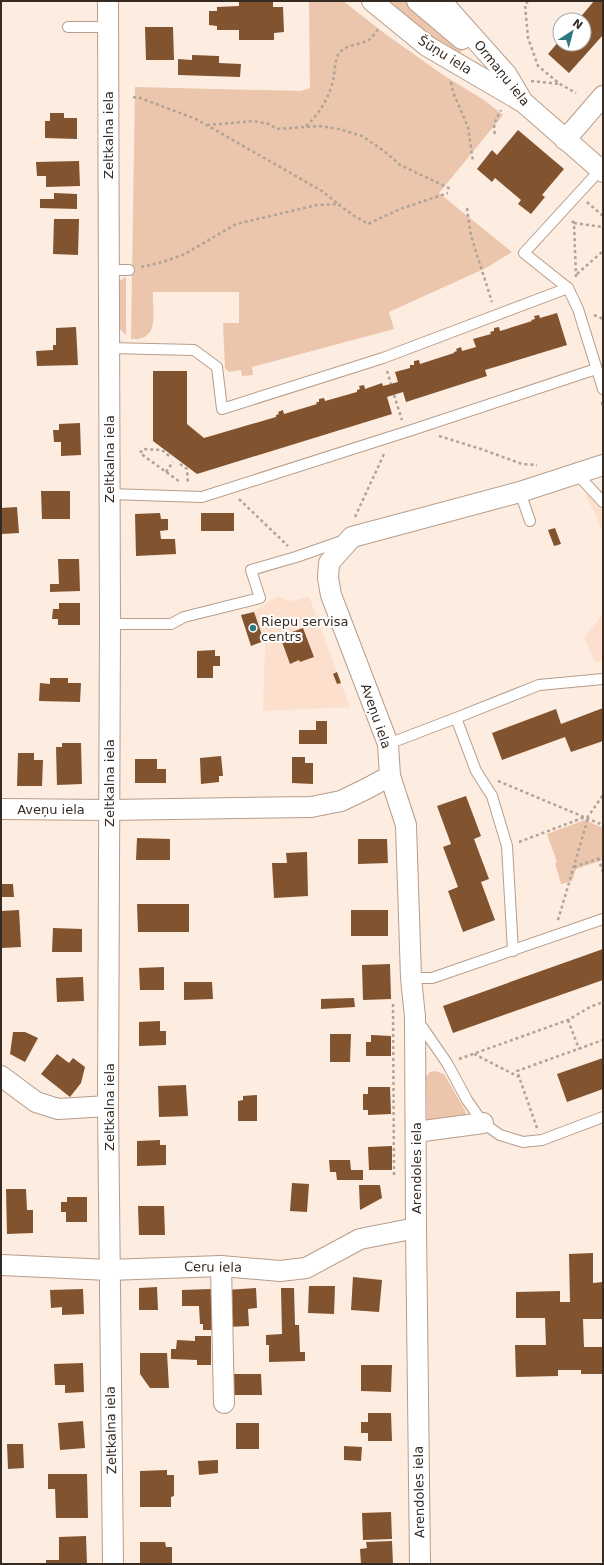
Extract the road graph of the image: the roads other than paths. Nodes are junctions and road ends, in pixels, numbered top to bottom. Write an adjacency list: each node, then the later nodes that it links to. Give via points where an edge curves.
1 (108, 1): 6 (street, Zeltkalna iela)
2 (372, 1): 9 (street, Šūņu iela, via 427,46)
3 (417, 1): 7 (street, Šūņu iela)
4 (441, 1): 7 (street, Ormaņu iela)
5 (68, 26): 6 (lane)
6 (108, 27): 12 (street, Zeltkalna iela)
7 (508, 78): 9 (street, Ormaņu iela)
8 (603, 96): 10 (street)
9 (523, 102): 10 (street, Ormaņu iela)
10 (565, 140): 11 (street, Ormaņu iela)
11 (601, 171): 14 (lane, via 524,253)
12 (109, 270): 13 (lane); 15 (street, Zeltkalna iela)
13 (129, 270)
14 (568, 288): 15 (lane, via 383,358 222,409 217,367 194,350); 16 (lane, via 578,309)
15 (109, 348): 21 (street, Zeltkalna iela)
16 (596, 369): 17 (lane); 21 (lane, via 202,497)
17 (603, 389)
18 (603, 465): 19 (street)
19 (576, 473): 20 (street); 22 (lane)
20 (520, 492): 23 (lane); 24 (street)
21 (109, 494): 25 (street, Zeltkalna iela)
22 (603, 502)
23 (530, 521)
24 (352, 537): 25 (lane, via 251,570 260,598 184,617 170,624); 28 (street, Aveņu iela, via 329,563 328,578 331,595)
25 (110, 624): 31 (street, Zeltkalna iela)
26 (603, 679): 27 (lane, via 539,685)
27 (456, 718): 28 (lane); 33 (lane, via 476,772 492,796 507,846)
28 (388, 744): 29 (street, Aveņu iela)
29 (390, 776): 31 (street, Aveņu iela, via 341,801 311,807); 34 (street, Arendoles iela, via 406,825)
30 (1, 809): 31 (street, Aveņu iela)
31 (109, 810): 37 (street, Zeltkalna iela)
32 (603, 919): 33 (lane)
33 (513, 951): 34 (lane, via 432,978)
34 (411, 978): 35 (street, Arendoles iela)
35 (415, 1017): 39 (lane); 40 (street, Arendoles iela)
36 (1, 1076): 37 (street, via 36,1102 58,1109)
37 (108, 1106): 44 (street, Zeltkalna iela)
38 (603, 1117): 39 (lane, via 542,1140 523,1142 500,1134)
39 (483, 1122): 40 (street)
40 (416, 1132): 41 (street, Arendoles iela)
41 (416, 1228): 43 (street, Ceru iela, via 360,1239 306,1268 280,1271); 47 (street, Arendoles iela)
42 (1, 1266): 44 (street, Ceru iela)
43 (221, 1266): 44 (street, Ceru iela); 45 (street)
44 (110, 1270): 46 (street, Zeltkalna iela)
45 (224, 1403)
46 (113, 1564)
47 (420, 1564)

